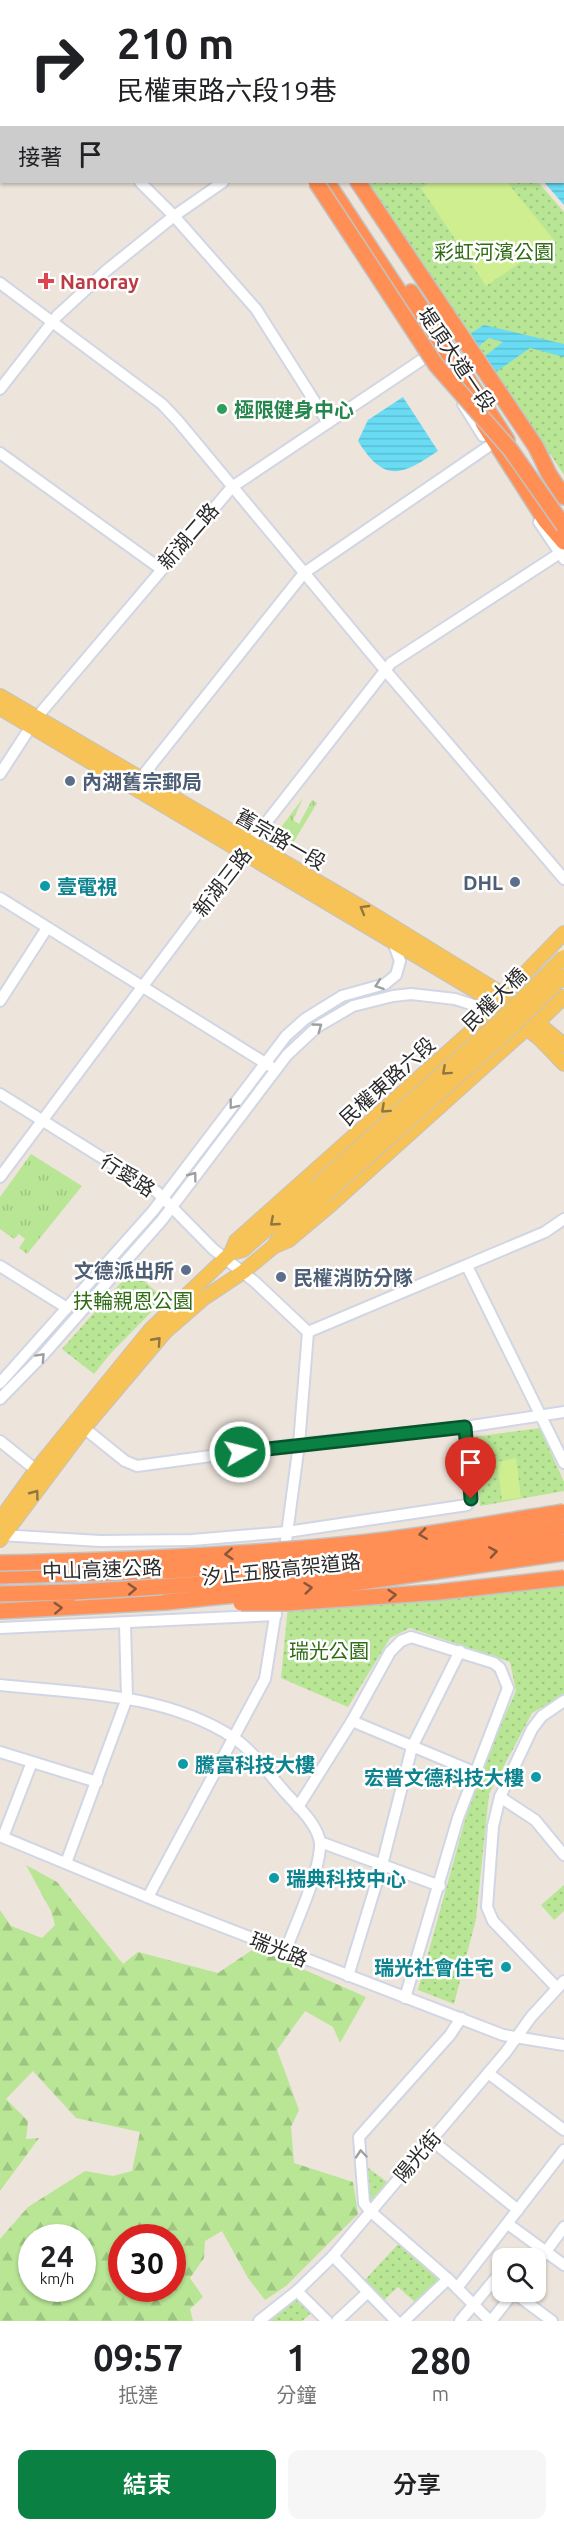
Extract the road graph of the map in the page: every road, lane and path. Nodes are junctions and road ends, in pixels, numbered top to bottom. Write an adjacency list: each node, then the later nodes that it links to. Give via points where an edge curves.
1 (141, 183): 10 (street)
2 (222, 183): 10 (street)
3 (316, 183): 14 (street, 堤頂大道一段)
4 (316, 183): 23 (highway, bridge, via 436,365 510,449)
5 (326, 183): 23 (highway, 堤頂大道一段)
6 (326, 183): 22 (highway, via 441,360 510,440)
7 (339, 183): 12 (highway)
8 (350, 183): 12 (highway)
9 (359, 183): 19 (highway, 堤頂大道一段, via 536,447)
10 (174, 216): 13 (street, via 107,270); 16 (street, via 256,309)
11 (0, 283): 13 (street)
12 (437, 322): 19 (highway); 23 (highway, via 552,515)
13 (51, 323): 15 (street); 20 (street, via 162,404)
14 (429, 355): 16 (street, 新湖二路); 17 (street, 堤頂大道一段)
15 (0, 389)
16 (327, 421): 20 (street, 新湖二路)
17 (489, 446): 23 (street, 堤頂大道一段); 25 (street)
18 (0, 453): 24 (street)
19 (549, 474): 21 (highway, 堤頂大道一段)
20 (232, 487): 24 (street, 新湖二路); 25 (street)
21 (564, 497)
22 (564, 514)
23 (562, 543): 26 (street, 新湖三路)
24 (161, 569): 29 (street, 新湖二路)
25 (304, 573): 26 (street); 31 (street)
26 (385, 670): 32 (street, 新湖三路); 33 (street)
27 (0, 696): 29 (main road, 舊宗路一段)
28 (0, 708): 29 (main road, 舊宗路一段)
29 (34, 721): 30 (street, 新湖二路); 31 (main road, 舊宗路一段); 32 (main road, 舊宗路一段)
30 (0, 774)
31 (140, 778): 32 (main road, 舊宗路一段)
32 (248, 848): 37 (main road, 舊宗路一段); 40 (street, 新湖三路); 43 (main road, 舊宗路一段, one-way to 32, via 376,916)
33 (564, 879)
34 (0, 898): 35 (street)
35 (47, 928): 40 (street); 42 (street)
36 (564, 933): 43 (main road, 民權東路六段)
37 (392, 939): 43 (main road, 舊宗路一段); 47 (street, one-way to 47, via 399,961 391,980 323,1006 286,1036)
38 (564, 957): 54 (main road, 民權大橋, one-way to 54, bridge)
39 (564, 976): 54 (main road, 民權大橋, bridge, via 504,1035)
40 (143, 987): 47 (street); 52 (street, 新湖三路)
41 (564, 997): 44 (main road)
42 (0, 1001)
43 (496, 1003): 44 (main road, 舊宗路一段); 44 (main road, 舊宗路一段, via 514,1018); 45 (main road, 民權東路六段); 50 (street, one-way to 43, via 317,1027 335,1015 372,1001 429,995)
44 (533, 1025): 46 (main road); 48 (main road); 49 (main road)
45 (460, 1042): 49 (street); 59 (main road, 民權東路六段, one-way to 59, via 236,1241)
46 (564, 1045)
47 (265, 1063): 50 (street); 55 (street, one-way to 55)
48 (564, 1064)
49 (483, 1067): 58 (main road, via 297,1234)
50 (275, 1069): 56 (street, one-way to 50)
51 (0, 1095): 52 (street, 行愛路)
52 (42, 1120): 53 (street, 新湖三路); 55 (street, 行愛路)
53 (0, 1177)
54 (320, 1191): 58 (main road); 59 (main road, 民權東路六段, one-way to 59, via 243,1250)
55 (163, 1197): 56 (street, 行愛路); 63 (street)
56 (171, 1206): 59 (street, 行愛路); 66 (street, one-way to 56, via 78,1316)
57 (564, 1219): 61 (street, via 545,1232)
58 (273, 1247): 62 (main road)
59 (227, 1255): 62 (street, 行愛路); 74 (main road, 民權東路六段, via 151,1329)
60 (0, 1266): 63 (street)
61 (467, 1266): 64 (street); 68 (street)
62 (243, 1272): 64 (street, 行愛路); 70 (main road, one-way to 62, via 165,1332 204,1298)
63 (67, 1308): 65 (street)
64 (308, 1332): 72 (street)
65 (0, 1383)
66 (0, 1399)
67 (564, 1412): 68 (street)
68 (540, 1416): 69 (street); 73 (street)
69 (465, 1427): 72 (street); 78 (street, via 471,1491 467,1505)
70 (84, 1428): 72 (street, via 137,1467); 79 (main road, one-way to 70)
71 (0, 1441): 74 (street)
72 (299, 1444): 78 (street)
73 (564, 1463)
74 (36, 1470): 76 (main road, 民權東路六段)
75 (564, 1512): 82 (highway, 汐止五股高架道路, one-way to 82, bridge, via 428,1534 275,1551)
76 (0, 1520)
77 (564, 1527): 83 (highway, 中山高速公路, bridge, via 332,1560 167,1571)
78 (287, 1532): 79 (street, via 192,1540); 88 (street)
79 (1, 1537)
80 (564, 1542): 85 (highway, 中山高速公路, one-way to 80, bridge, via 189,1586 343,1572)
81 (564, 1553): 86 (highway, 汐止五股高架道路, one-way to 81, bridge, via 354,1583)
82 (0, 1563)
83 (0, 1576)
84 (564, 1578): 86 (highway, one-way to 84, bridge, via 287,1603)
85 (0, 1594)
86 (166, 1602): 87 (highway, 汐止五股高架道路, one-way to 86)
87 (0, 1611)
88 (276, 1615): 89 (street); 96 (street, via 265,1679)
89 (125, 1624): 90 (street); 93 (street)
90 (0, 1628)
91 (460, 1651): 95 (street, via 411,1637 401,1641 390,1652); 97 (street); 100 (street, via 494,1663 508,1688)
92 (0, 1685): 93 (street)
93 (127, 1698): 96 (street, via 200,1721); 101 (street)
94 (564, 1701): 102 (street, via 542,1716 532,1729)
95 (352, 1721): 97 (street); 103 (street)
96 (235, 1739): 103 (street); 110 (street)
97 (412, 1747): 100 (street); 108 (street)
98 (0, 1752): 99 (street)
99 (32, 1762): 101 (street); 104 (street)
100 (474, 1772): 109 (street)
101 (97, 1782): 107 (street)
102 (500, 1797): 106 (street, via 535,1820); 113 (street, via 493,1826 489,1914)
103 (298, 1808): 105 (street, via 312,1824)
104 (1, 1836): 107 (street, 瑞光路)
105 (320, 1842): 108 (street); 111 (street, via 316,1867)
106 (564, 1855)
107 (66, 1863): 110 (street, 瑞光路)
108 (381, 1865): 109 (street); 112 (street)
109 (440, 1886): 114 (street)
110 (148, 1898): 111 (street, 瑞光路)
111 (285, 1952): 112 (street, 瑞光路)
112 (348, 1976): 114 (street, 瑞光路)
113 (561, 1984): 116 (street, 陽光街)
114 (405, 1998): 115 (street, 瑞光路)
115 (460, 2018): 116 (street, 瑞光路); 123 (street, one-way to 115, via 364,2203 359,2137 450,2035)
116 (515, 2038): 117 (street, 瑞光路); 118 (street, 陽光街)
117 (564, 2045)
118 (488, 2073): 119 (street); 120 (street, 陽光街)
119 (564, 2130)
120 (430, 2139): 122 (street); 123 (street, 陽光街)
121 (564, 2150): 122 (street)
122 (519, 2210): 124 (street)
123 (370, 2211): 128 (street, 陽光街); 130 (street)
124 (508, 2224): 126 (street); 132 (street)
125 (564, 2227): 127 (street)
126 (542, 2248)
127 (546, 2251): 129 (street)
128 (333, 2256): 133 (street, 陽光街); 134 (street)
129 (564, 2265)
130 (448, 2279): 132 (street); 142 (street)
131 (492, 2283): 137 (street)
132 (457, 2288): 137 (street)
133 (297, 2291): 138 (street, 陽光街); 139 (street)
134 (368, 2292): 140 (street); 141 (street)
135 (506, 2302): 144 (street)
136 (527, 2302): 145 (street)
137 (475, 2306): 143 (street); 144 (street)
138 (259, 2321)
139 (327, 2321)
140 (337, 2321)
141 (396, 2321)
142 (405, 2321)
143 (460, 2321)
144 (490, 2321)
145 (552, 2321)

